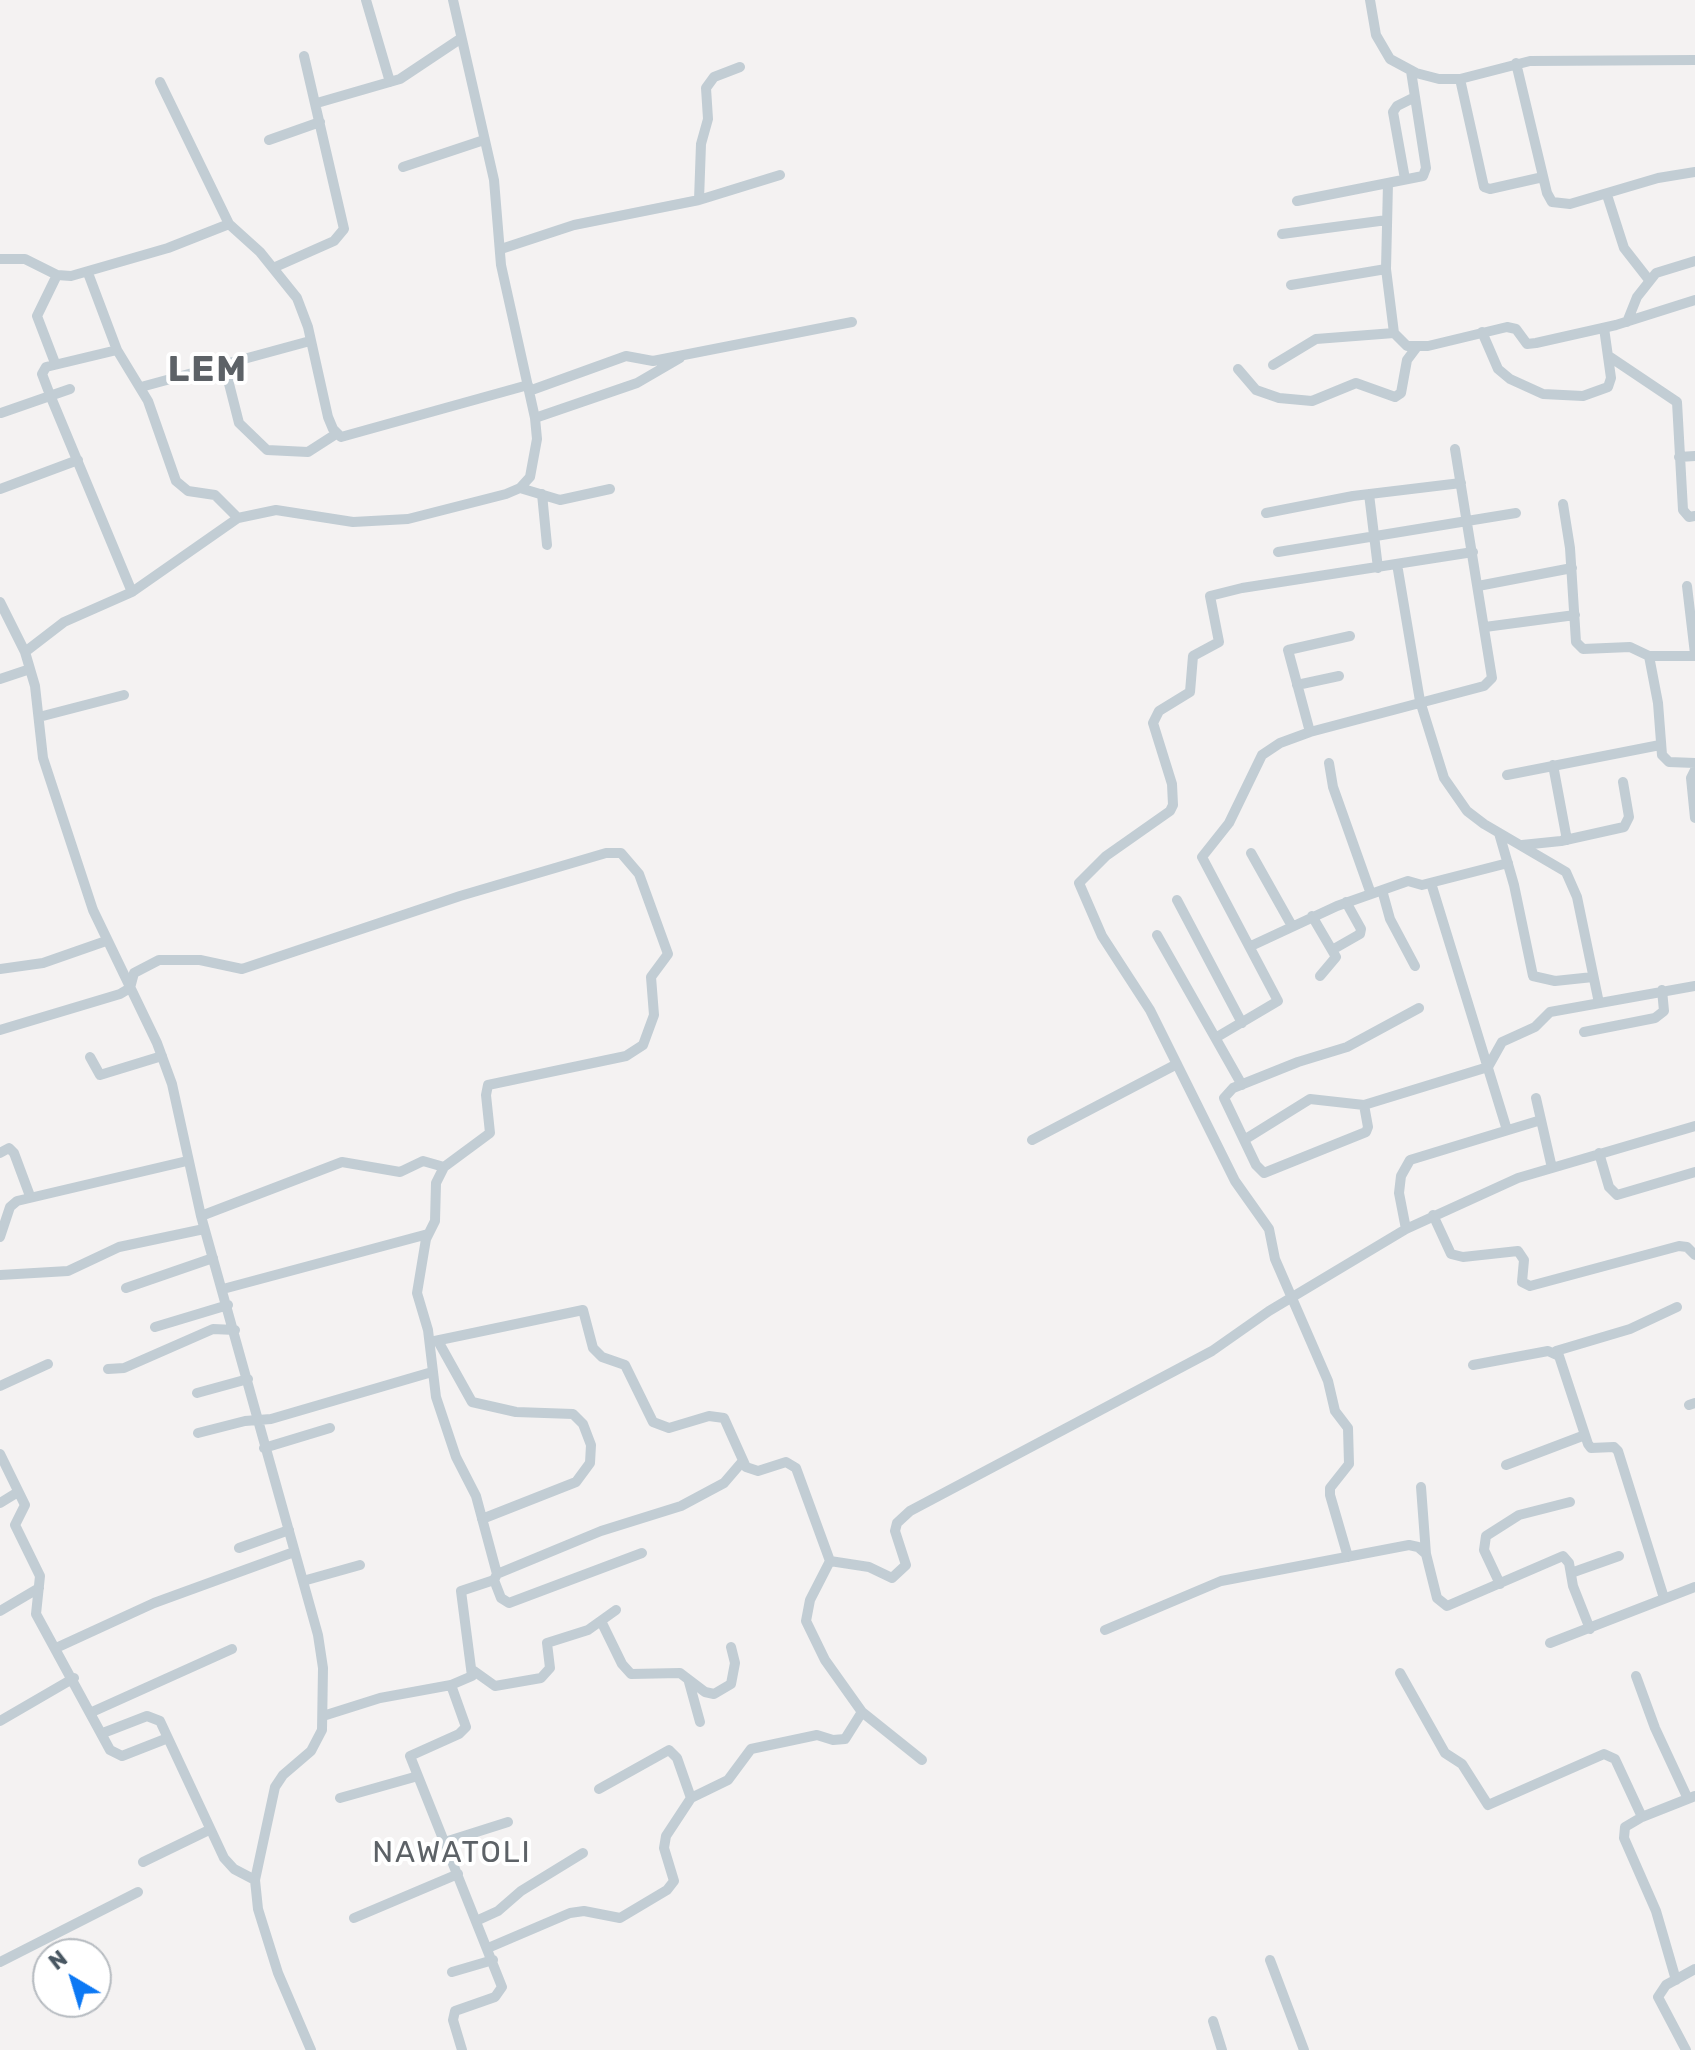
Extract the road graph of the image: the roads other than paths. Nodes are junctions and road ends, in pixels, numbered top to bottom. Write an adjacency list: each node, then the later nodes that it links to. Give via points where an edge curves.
1 (366, 0): 12 (street)
2 (453, 0): 4 (street)
3 (1370, 0): 9 (street, via 1382,50)
4 (460, 39): 12 (street); 17 (street)
5 (304, 56): 14 (street)
6 (1695, 60): 7 (street)
7 (1516, 63): 10 (street); 21 (street)
8 (740, 67): 25 (street, via 708,82)
9 (1411, 71): 10 (street); 13 (street)
10 (1460, 79): 21 (street, via 1484,187)
11 (160, 82): 28 (street)
12 (390, 82): 14 (street)
13 (1415, 97): 22 (street, via 1393,112); 22 (street, via 1426,173)
14 (317, 103): 15 (street)
15 (320, 122): 16 (street); 33 (street, via 344,229 334,241)
16 (269, 140)
17 (484, 140): 18 (street); 30 (street, via 500,216)
18 (403, 167)
19 (1695, 172): 24 (street)
20 (780, 175): 25 (street)
21 (1543, 177): 24 (street, via 1549,198 1558,204)
22 (1405, 179): 23 (street)
23 (1388, 183): 26 (street); 27 (street)
24 (1607, 195): 37 (street, via 1624,248)
25 (699, 200): 30 (street, via 611,216)
26 (1297, 201)
27 (1387, 220): 29 (street); 34 (street)
28 (229, 224): 33 (street); 35 (street)
29 (1282, 234)
30 (501, 249): 55 (street)
31 (0, 259): 36 (street, via 25,259)
32 (1695, 261): 37 (street, via 1668,267)
33 (273, 268): 45 (street, via 297,298)
34 (1386, 269): 38 (street); 44 (street)
35 (88, 273): 36 (street); 47 (street)
36 (57, 275): 50 (street, via 37,316)
37 (1649, 280): 41 (street)
38 (1291, 285)
39 (1695, 300): 41 (street)
40 (852, 322): 48 (street)
41 (1627, 322): 42 (street)
42 (1604, 328): 43 (street, via 1527,344 1512,327); 49 (street)
43 (1482, 332): 46 (street); 49 (street, via 1498,369 1543,394 1599,392 1611,378)
44 (1394, 333): 46 (street, via 1401,343); 52 (street, via 1316,339)
45 (310, 341): 51 (street); 60 (street)
46 (1416, 348): 53 (street, via 1395,397 1356,383 1324,398 1296,401 1256,390)
47 (117, 350): 50 (street); 54 (street)
48 (684, 356): 55 (street, via 653,361 626,356); 59 (street, via 637,383)
49 (1610, 357): 63 (street, via 1674,397)
50 (55, 363): 57 (street, via 42,371)
51 (224, 364): 54 (street); 60 (street, via 239,423 267,450 308,452)
52 (1273, 365)
53 (1238, 369)
54 (141, 387): 75 (street, via 176,481 188,491 215,495)
55 (528, 388): 59 (street); 60 (street, via 349,437)
56 (70, 389): 57 (street)
57 (50, 395): 58 (street); 64 (street)
58 (1, 413)
59 (535, 418): 66 (street, via 534,460 530,477)
60 (336, 434)
61 (1455, 449): 65 (street)
62 (1695, 456): 63 (street)
63 (1679, 457): 74 (street, via 1683,510)
64 (78, 460): 67 (street); 86 (street)
65 (1461, 483): 70 (street); 76 (street)
66 (520, 488): 69 (street); 75 (street, via 380,522 276,510)
67 (0, 489)
68 (610, 489): 69 (street, via 560,500)
69 (542, 494): 78 (street)
70 (1369, 494): 72 (street); 77 (street)
71 (1563, 504): 83 (street)
72 (1266, 513)
73 (1516, 513): 76 (street)
74 (1695, 516)
75 (238, 518): 86 (street)
76 (1467, 520): 77 (street); 80 (street)
77 (1374, 535): 79 (street); 82 (street)
78 (547, 545)
79 (1278, 552)
80 (1473, 552): 81 (street); 84 (street)
81 (1397, 564): 82 (street); 99 (street)
82 (1378, 568): 140 (street, via 1210,596 1219,642 1193,656 1190,692 1159,711 1153,723 1172,784 1173,805 1079,883 1102,936 1150,1010)
83 (1572, 568): 84 (street); 88 (street)
84 (1478, 586): 89 (street)
85 (1687, 586): 92 (street)
86 (132, 592): 91 (street, via 47,632)
87 (0, 602): 91 (street)
88 (1575, 615): 89 (street); 93 (street, via 1576,642 1583,649 1630,647)
89 (1485, 627): 99 (street, via 1489,683)
90 (1350, 636): 97 (street, via 1288,650)
91 (25, 652): 94 (street)
92 (1695, 655): 93 (street)
93 (1649, 656): 102 (street)
94 (30, 669): 96 (street); 100 (street)
95 (1339, 676): 97 (street)
96 (0, 679)
97 (1297, 685): 101 (street)
98 (124, 695): 100 (street)
99 (1420, 701): 101 (street); 110 (street, via 1432,748 1454,796)
100 (39, 717): 122 (street, via 47,773)
101 (1310, 732): 123 (street, via 1262,755 1229,823 1202,857)
102 (1660, 745): 104 (street, via 1665,760); 105 (street)
103 (1329, 763): 116 (street, via 1333,787)
104 (1695, 763)
105 (1553, 765): 107 (street); 111 (street)
106 (1695, 770): 109 (street)
107 (1507, 775)
108 (1623, 782): 111 (street, via 1628,822)
109 (1695, 818)
110 (1499, 833): 112 (street); 114 (street)
111 (1567, 840): 112 (street)
112 (1522, 845): 128 (street, via 1556,865 1572,882)
113 (1251, 853): 120 (street)
114 (1508, 863): 115 (street); 128 (street, via 1533,976 1555,981)
115 (1431, 883): 116 (street, via 1408,881); 141 (street)
116 (1376, 892): 118 (street); 125 (street)
117 (1177, 900): 134 (street)
118 (1346, 902): 119 (street); 124 (street, via 1360,934)
119 (1312, 916): 120 (street); 124 (street)
120 (1292, 926): 123 (street)
121 (1157, 935): 137 (street)
122 (106, 941): 126 (street, via 43,963); 130 (street)
123 (1251, 946): 134 (street, via 1278,1001)
124 (1332, 950): 127 (street, via 1336,960)
125 (1415, 966)
126 (0, 969)
127 (1320, 976)
128 (1593, 977): 132 (street)
129 (1695, 986): 131 (street)
130 (130, 988): 135 (street); 138 (street); 153 (street, via 134,973 159,960 200,960 242,969 460,896 621,853 639,874 668,954 651,977 654,1015 643,1045 626,1056 493,1082 486,1095 490,1133)
131 (1662, 990): 132 (street); 136 (street, via 1664,1011 1655,1018)
132 (1599, 1003): 141 (street, via 1550,1012 1535,1027 1502,1042)
133 (1419, 1008): 142 (street, via 1347,1047)
134 (1242, 1023): 137 (street)
135 (0, 1030)
136 (1584, 1032)
137 (1217, 1037): 142 (street)
138 (162, 1056): 139 (street, via 100,1075); 152 (street)
139 (90, 1057)
140 (1177, 1064): 148 (street); 168 (street, via 1235,1181 1269,1229)
141 (1488, 1067): 144 (street); 147 (street)
142 (1242, 1085): 149 (street, via 1224,1098)
143 (1536, 1098): 145 (street)
144 (1364, 1105): 149 (street, via 1310,1099); 149 (street, via 1366,1132 1269,1172 1260,1170)
145 (1541, 1120): 147 (street); 154 (street)
146 (1695, 1126): 151 (street)
147 (1507, 1130): 160 (street, via 1410,1160 1399,1193)
148 (1032, 1140)
149 (1244, 1140)
150 (0, 1153): 156 (street, via 9,1148 14,1153)
151 (1599, 1153): 154 (street); 155 (street, via 1609,1187 1617,1195)
152 (187, 1161): 156 (street); 158 (street)
153 (444, 1167): 158 (street, via 423,1161 400,1172 342,1162); 161 (street, via 436,1183 435,1221)
154 (1552, 1168): 157 (street)
155 (1695, 1172)
156 (30, 1196): 162 (street, via 10,1207)
157 (1433, 1215): 160 (street); 163 (street, via 1447,1250 1456,1257 1518,1251 1524,1260 1525,1285 1679,1246)
158 (201, 1216): 159 (street)
159 (204, 1229): 164 (street); 165 (street, via 119,1247 68,1271)
160 (1406, 1229): 168 (street)
161 (428, 1234): 167 (street); 173 (street, via 417,1284)
162 (0, 1237)
163 (1695, 1255)
164 (213, 1258): 166 (street); 167 (street)
165 (0, 1275)
166 (126, 1288)
167 (223, 1289): 169 (street)
168 (1292, 1297): 201 (street, via 1328,1381 1335,1411 1351,1435 1349,1464 1330,1488); 202 (street, via 1212,1351 910,1511 895,1531 906,1565 892,1578 869,1567)
169 (228, 1305): 171 (street); 172 (street)
170 (1677, 1307): 174 (street, via 1630,1329)
171 (155, 1327)
172 (235, 1330): 177 (street, via 218,1328 124,1368); 179 (street)
173 (434, 1342): 178 (street); 188 (street, via 583,1310 593,1348 625,1365 653,1422 669,1428 718,1415 728,1424); 194 (street, via 472,1402 516,1412 573,1414 591,1445 590,1463 576,1482)
174 (1556, 1351): 176 (street); 185 (street)
175 (48, 1364): 180 (street)
176 (1473, 1365)
177 (108, 1369)
178 (432, 1372): 182 (street); 194 (street, via 444,1425)
179 (248, 1379): 181 (street); 182 (street)
180 (0, 1386)
181 (197, 1393)
182 (258, 1421): 184 (street); 186 (street)
183 (330, 1428): 186 (street)
184 (198, 1433)
185 (1585, 1435): 189 (street); 210 (street, via 1591,1448 1618,1451)
186 (264, 1448): 195 (street)
187 (0, 1454): 191 (street)
188 (742, 1462): 202 (street, via 752,1471 792,1463); 205 (street, via 724,1483 681,1506 582,1538)
189 (1506, 1465)
190 (1421, 1487): 199 (street)
191 (18, 1492): 193 (street); 209 (street, via 25,1510 15,1525 35,1562)
192 (1570, 1502): 207 (street, via 1519,1515 1486,1536 1484,1550)
193 (0, 1503)
194 (482, 1519): 205 (street)
195 (289, 1530): 196 (street); 197 (street)
196 (239, 1548)
197 (294, 1552): 206 (street); 218 (street, via 154,1603)
198 (642, 1553): 205 (street, via 509,1603 501,1598)
199 (1426, 1554): 201 (street, via 1409,1545); 207 (street, via 1437,1598 1447,1606)
200 (1619, 1556): 204 (street)
201 (1348, 1557): 215 (street, via 1221,1581)
202 (830, 1561): 227 (street, via 810,1600 806,1621 825,1660)
203 (360, 1565): 206 (street)
204 (1571, 1573): 207 (street, via 1566,1558 1557,1556); 214 (street)
205 (496, 1577): 220 (street, via 461,1591)
206 (303, 1581): 228 (street, via 322,1653)
207 (1500, 1584)
208 (1695, 1587): 210 (street)
209 (39, 1588): 212 (street); 218 (street, via 36,1614)
210 (1664, 1598): 214 (street)
211 (616, 1610): 213 (street)
212 (0, 1611)
213 (601, 1621): 220 (street, via 547,1643 550,1668 541,1678 495,1686); 222 (street, via 631,1674)
214 (1590, 1629): 216 (street)
215 (1105, 1630)
216 (1550, 1643)
217 (731, 1647): 222 (street, via 735,1674 726,1690 705,1692)
218 (56, 1648): 224 (street)
219 (232, 1649): 226 (street)
220 (474, 1671): 225 (street, via 469,1679)
221 (1400, 1673): 239 (street, via 1445,1753 1466,1769 1484,1803 1493,1804 1609,1754)
222 (687, 1676): 230 (street)
223 (1636, 1676): 236 (street, via 1655,1728)
224 (74, 1678): 226 (street); 229 (street)
225 (451, 1685): 228 (street, via 380,1698); 234 (street, via 466,1727 410,1756)
226 (92, 1712): 231 (street)
227 (862, 1712): 233 (street); 238 (street, via 840,1741 817,1735 751,1749 728,1780)
228 (323, 1716): 246 (street, via 318,1741 275,1787)
229 (0, 1721)
230 (700, 1722)
231 (103, 1733): 232 (street, via 155,1716); 232 (street, via 110,1750 122,1756)
232 (168, 1738): 241 (street)
233 (922, 1760)
234 (418, 1776): 237 (street); 242 (street)
235 (599, 1789): 238 (street, via 669,1750)
236 (1691, 1797): 239 (street)
237 (340, 1798)
238 (691, 1798): 250 (street, via 666,1836 664,1848 674,1881 667,1890 620,1918 570,1913)
239 (1642, 1817): 256 (street, via 1625,1827 1624,1838 1656,1911)
240 (508, 1822): 242 (street)
241 (209, 1830): 244 (street); 246 (street, via 234,1869)
242 (445, 1842): 245 (street)
243 (583, 1853): 249 (street)
244 (143, 1862)
245 (458, 1874): 248 (street); 249 (street)
246 (255, 1880): 258 (street, via 258,1909 278,1973)
247 (138, 1892): 253 (street)
248 (354, 1918)
249 (476, 1921): 250 (street)
250 (488, 1948): 251 (street)
251 (493, 1960): 255 (street); 259 (street, via 500,1993 453,2015)
252 (1270, 1960): 261 (street)
253 (0, 1962)
254 (1695, 1969): 256 (street)
255 (452, 1972)
256 (1676, 1980): 262 (street, via 1658,1997)
257 (1213, 2021): 260 (street)
258 (311, 2050)
259 (462, 2050)
260 (1222, 2050)
261 (1304, 2050)
262 (1686, 2050)

